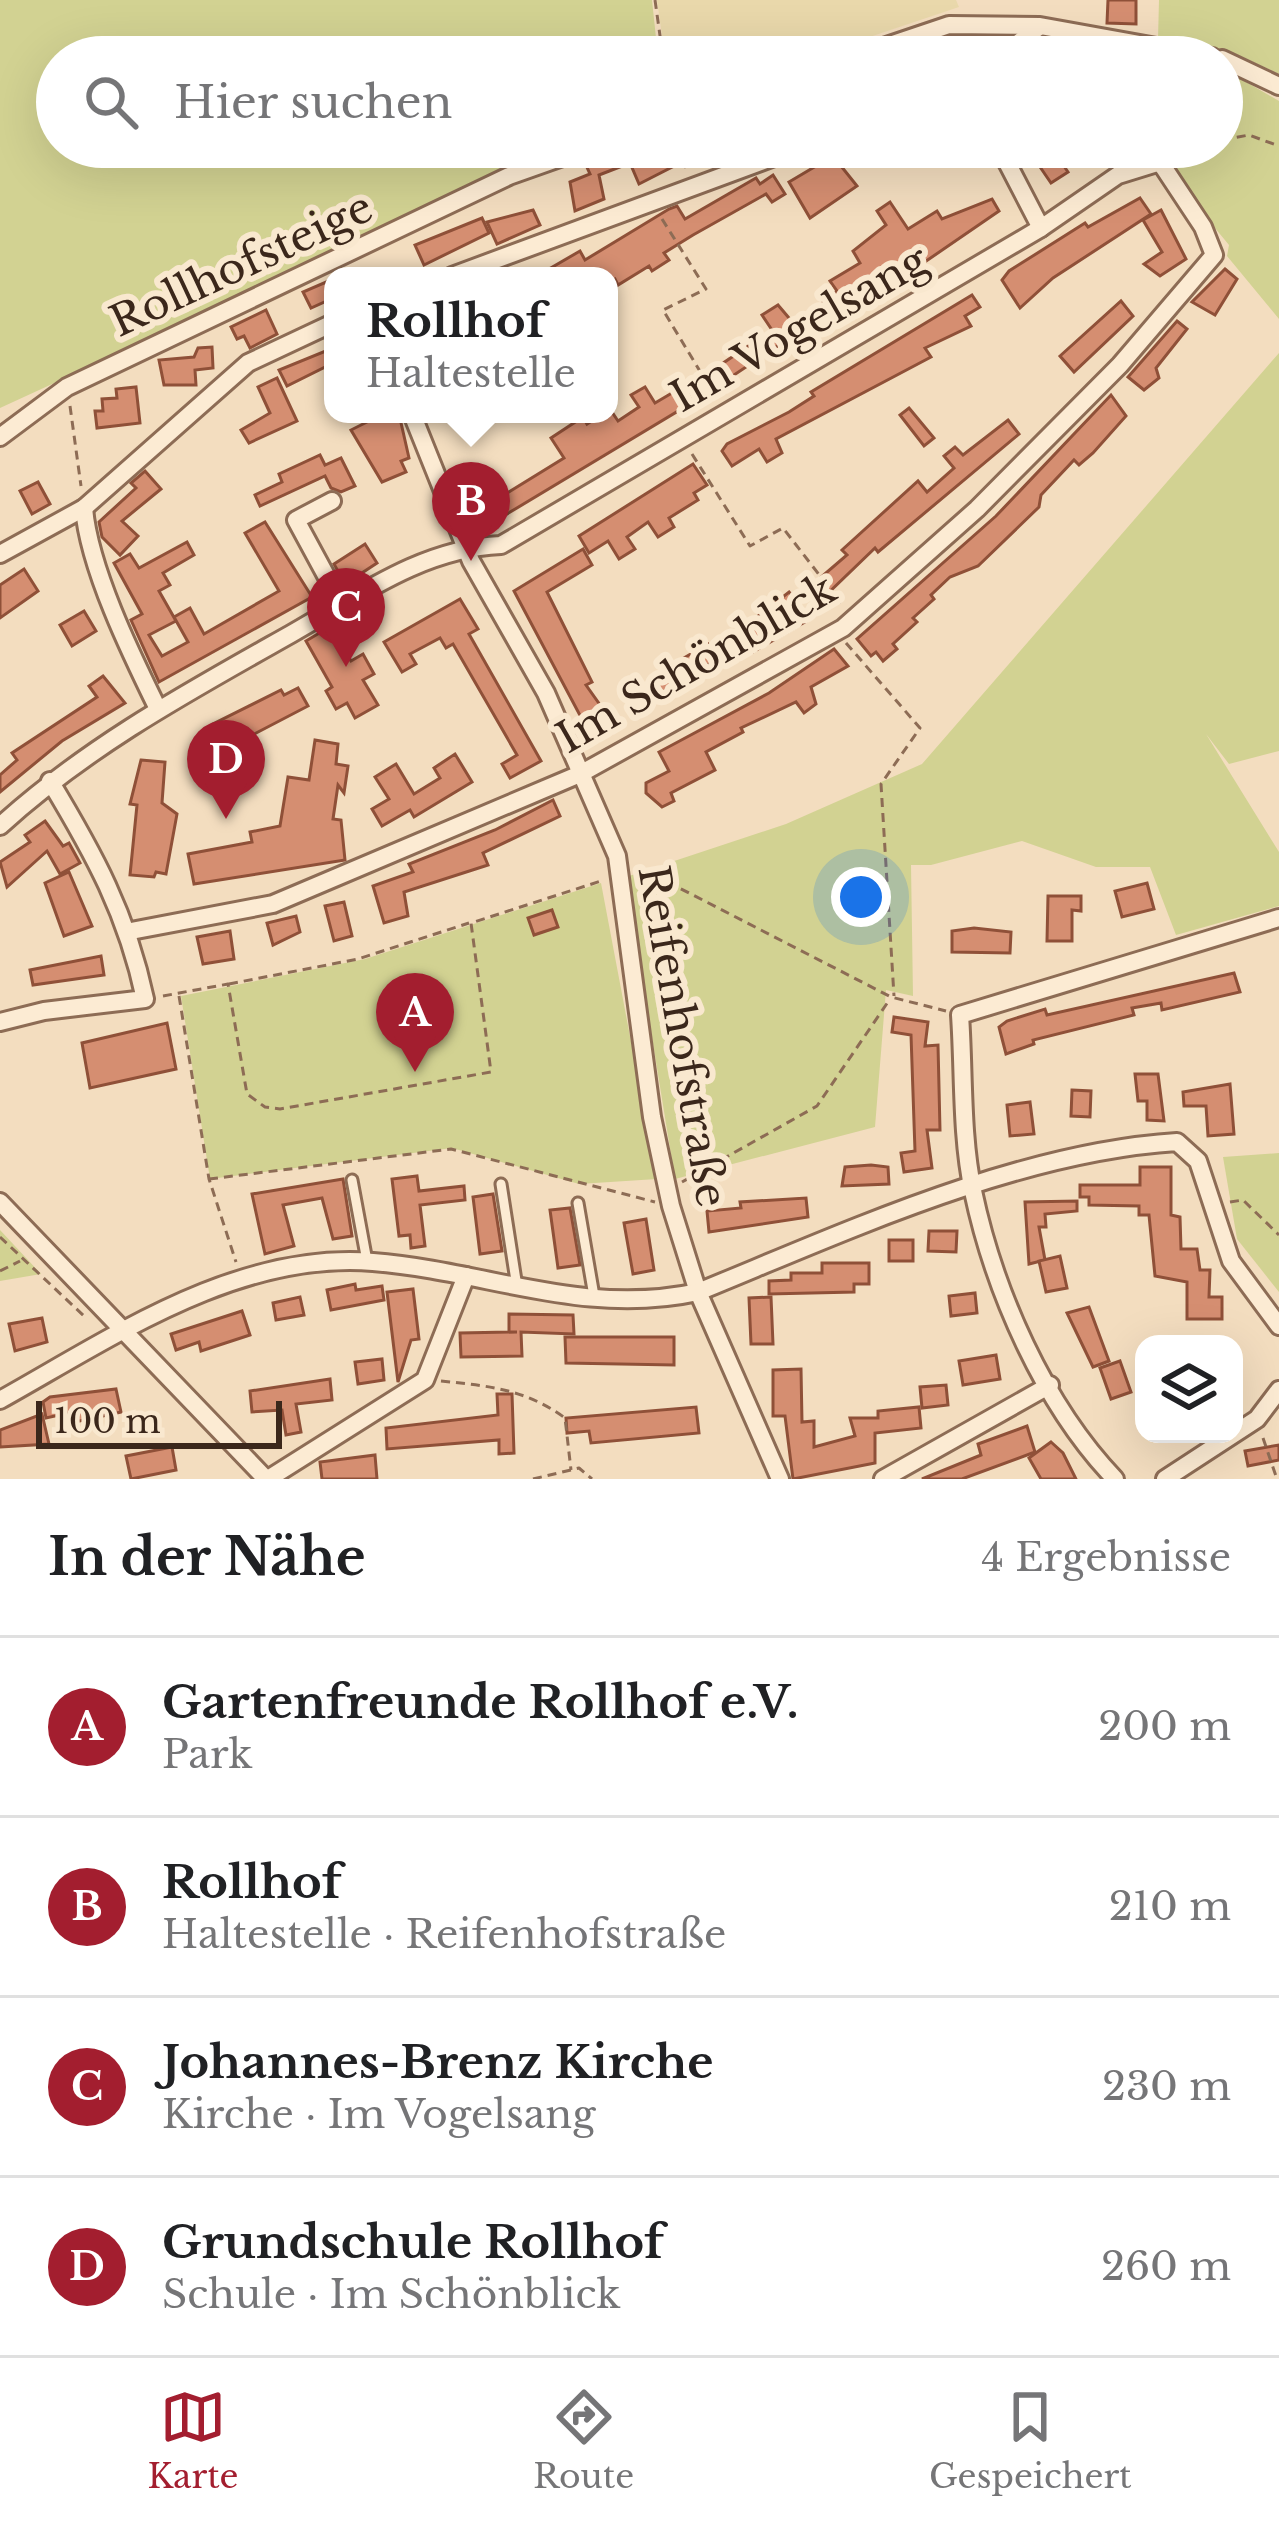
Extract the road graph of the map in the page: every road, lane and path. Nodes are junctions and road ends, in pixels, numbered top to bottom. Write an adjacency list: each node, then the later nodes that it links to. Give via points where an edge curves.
1 (655, 0): 3 (path)
2 (1040, 26): 4 (street, via 949,26); 5 (street); 6 (street)
3 (659, 36)
4 (918, 36)
5 (1027, 36)
6 (1095, 36)
7 (1243, 69): 8 (street)
8 (1279, 86)
9 (1243, 137): 10 (path)
10 (1279, 146)
11 (532, 168): 22 (street, Rollhofsteige)
12 (686, 168): 17 (path)
13 (744, 168): 17 (street)
14 (1010, 168): 19 (street)
15 (1157, 168): 19 (street, Im Vogelsang, via 1118,175)
16 (1164, 168): 32 (street, Im Schönblick, via 1214,255 1120,365)
17 (692, 187): 18 (street)
18 (651, 202): 20 (street); 23 (path, via 706,289 663,310)
19 (1041, 228): 23 (street, Im Vogelsang)
20 (476, 267)
21 (324, 327): 28 (street, via 248,363)
22 (67, 387): 25 (street, Rollhofsteige); 28 (path)
23 (725, 413): 26 (street, Im Vogelsang)
24 (416, 423): 29 (street, Reifenhofstraße)
25 (0, 437)
26 (682, 438): 29 (street, Im Vogelsang, via 501,545); 32 (path, via 750,546 783,528)
27 (332, 502): 31 (street, via 296,520)
28 (84, 508): 30 (street); 34 (street, via 118,629)
29 (470, 546): 31 (street, Im Vogelsang, via 433,555); 35 (street, Reifenhofstraße)
30 (0, 554)
31 (342, 605): 34 (street, Im Vogelsang)
32 (853, 619): 33 (street, Im Schönblick)
33 (836, 632): 35 (street, Im Schönblick); 45 (path, via 920,728 881,784)
34 (158, 709): 36 (street, Im Vogelsang)
35 (580, 774): 38 (street, Reifenhofstraße); 41 (street, Im Schönblick, via 273,904)
36 (50, 781): 37 (street, Im Vogelsang); 41 (street)
37 (0, 826)
38 (622, 874): 40 (path); 45 (path, via 656,876); 52 (street, Reifenhofstraße)
39 (1279, 918): 46 (street)
40 (471, 923): 42 (path, via 358,959); 42 (path, via 491,1072 265,1107 247,1094)
41 (131, 931): 44 (street)
42 (228, 984): 43 (path)
43 (179, 994): 44 (path); 48 (path)
44 (145, 998): 47 (street)
45 (893, 998): 46 (path); 52 (path, via 817,1106)
46 (960, 1015): 51 (street)
47 (0, 1022)
48 (209, 1180): 52 (path, via 451,1149); 62 (path)
49 (352, 1180): 59 (lane)
50 (501, 1184): 63 (lane)
51 (972, 1188): 55 (street, via 1177,1142 1198,1162); 64 (street); 70 (street, via 1002,1290)
52 (669, 1198): 64 (street, Reifenhofstraße)
53 (0, 1202): 68 (street)
54 (578, 1204): 65 (lane)
55 (1212, 1204): 56 (path, via 1243,1200); 67 (street, via 1231,1262)
56 (1279, 1235)
57 (0, 1237): 58 (path)
58 (22, 1260): 60 (path); 66 (path)
59 (367, 1262): 61 (street); 62 (street)
60 (0, 1271)
61 (466, 1276): 63 (street); 69 (street)
62 (242, 1280): 68 (street)
63 (517, 1287): 65 (street)
64 (698, 1292): 65 (street); 78 (street, Reifenhofstraße)
65 (595, 1302)
66 (94, 1325)
67 (1279, 1326)
68 (124, 1331): 72 (street); 75 (street)
69 (425, 1380): 74 (path, via 507,1387 538,1399 565,1418); 75 (street)
70 (1050, 1385): 79 (street); 80 (street, via 1083,1445)
71 (1279, 1390): 73 (street)
72 (0, 1400)
73 (1257, 1419): 81 (street); 82 (path)
74 (571, 1470): 76 (path); 77 (path)
75 (267, 1479)
76 (533, 1479)
77 (592, 1479)
78 (780, 1479)
79 (883, 1479)
80 (1115, 1479)
81 (1165, 1479)
82 (1277, 1479)

